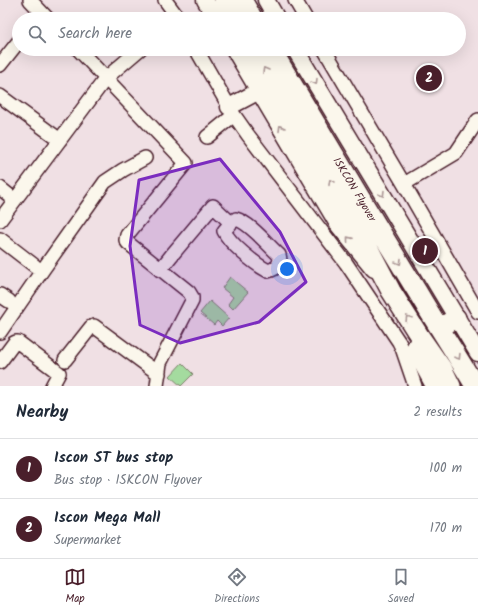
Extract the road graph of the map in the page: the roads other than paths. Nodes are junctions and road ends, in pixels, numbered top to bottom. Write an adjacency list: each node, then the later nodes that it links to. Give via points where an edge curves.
1 (30, 0): 8 (street)
2 (166, 0): 9 (street)
3 (205, 0): 10 (main road)
4 (224, 0): 11 (highway)
5 (242, 0): 12 (highway)
6 (267, 0): 13 (main road)
7 (295, 0): 14 (street)
8 (38, 12)
9 (173, 12)
10 (212, 12)
11 (231, 12)
12 (249, 12)
13 (273, 12)
14 (302, 12)
15 (12, 49): 24 (street)
16 (85, 56): 25 (street)
17 (132, 56): 25 (street)
18 (200, 56): 28 (street)
19 (238, 56): 26 (main road)
20 (258, 56): 36 (highway, ISKCON Flyover, one-way to 20)
21 (275, 56): 36 (highway, ISKCON Flyover)
22 (299, 56): 44 (main road, one-way to 44)
23 (328, 56): 33 (street)
24 (0, 65)
25 (106, 78): 31 (street); 41 (street, via 186,162 127,235 128,243)
26 (259, 91): 28 (main road); 42 (main road, one-way to 26, via 339,226)
27 (0, 96): 31 (street)
28 (231, 111): 30 (street); 54 (street, via 346,263 390,328 402,348)
29 (478, 120): 33 (street, via 456,153)
30 (206, 138)
31 (60, 140): 35 (street)
32 (145, 158): 46 (street, via 105,182)
33 (404, 184): 43 (street)
34 (0, 188): 35 (street)
35 (15, 200): 37 (street)
36 (358, 210): 42 (highway, ISKCON Flyover); 45 (highway, ISKCON Flyover, one-way to 45)
37 (0, 220)
38 (231, 223): 41 (street, via 213,206)
39 (0, 239): 40 (street)
40 (35, 266)
41 (160, 270): 52 (street, via 189,292 192,301 160,363)
42 (391, 291): 47 (highway, ISKCON Flyover, one-way to 42)
43 (478, 312)
44 (456, 318): 45 (highway); 48 (main road)
45 (440, 328): 58 (highway, ISKCON Flyover, one-way to 58)
46 (0, 332)
47 (420, 337): 49 (main road, via 414,349); 57 (highway, ISKCON Flyover)
48 (477, 350)
49 (419, 359): 55 (street); 56 (main road)
50 (65, 360): 52 (street, via 86,332 94,326)
51 (0, 362): 53 (street, via 14,343 18,342 59,373)
52 (158, 380)
53 (52, 386)
54 (415, 386)
55 (419, 386)
56 (434, 386)
57 (451, 386)
58 (475, 386)

